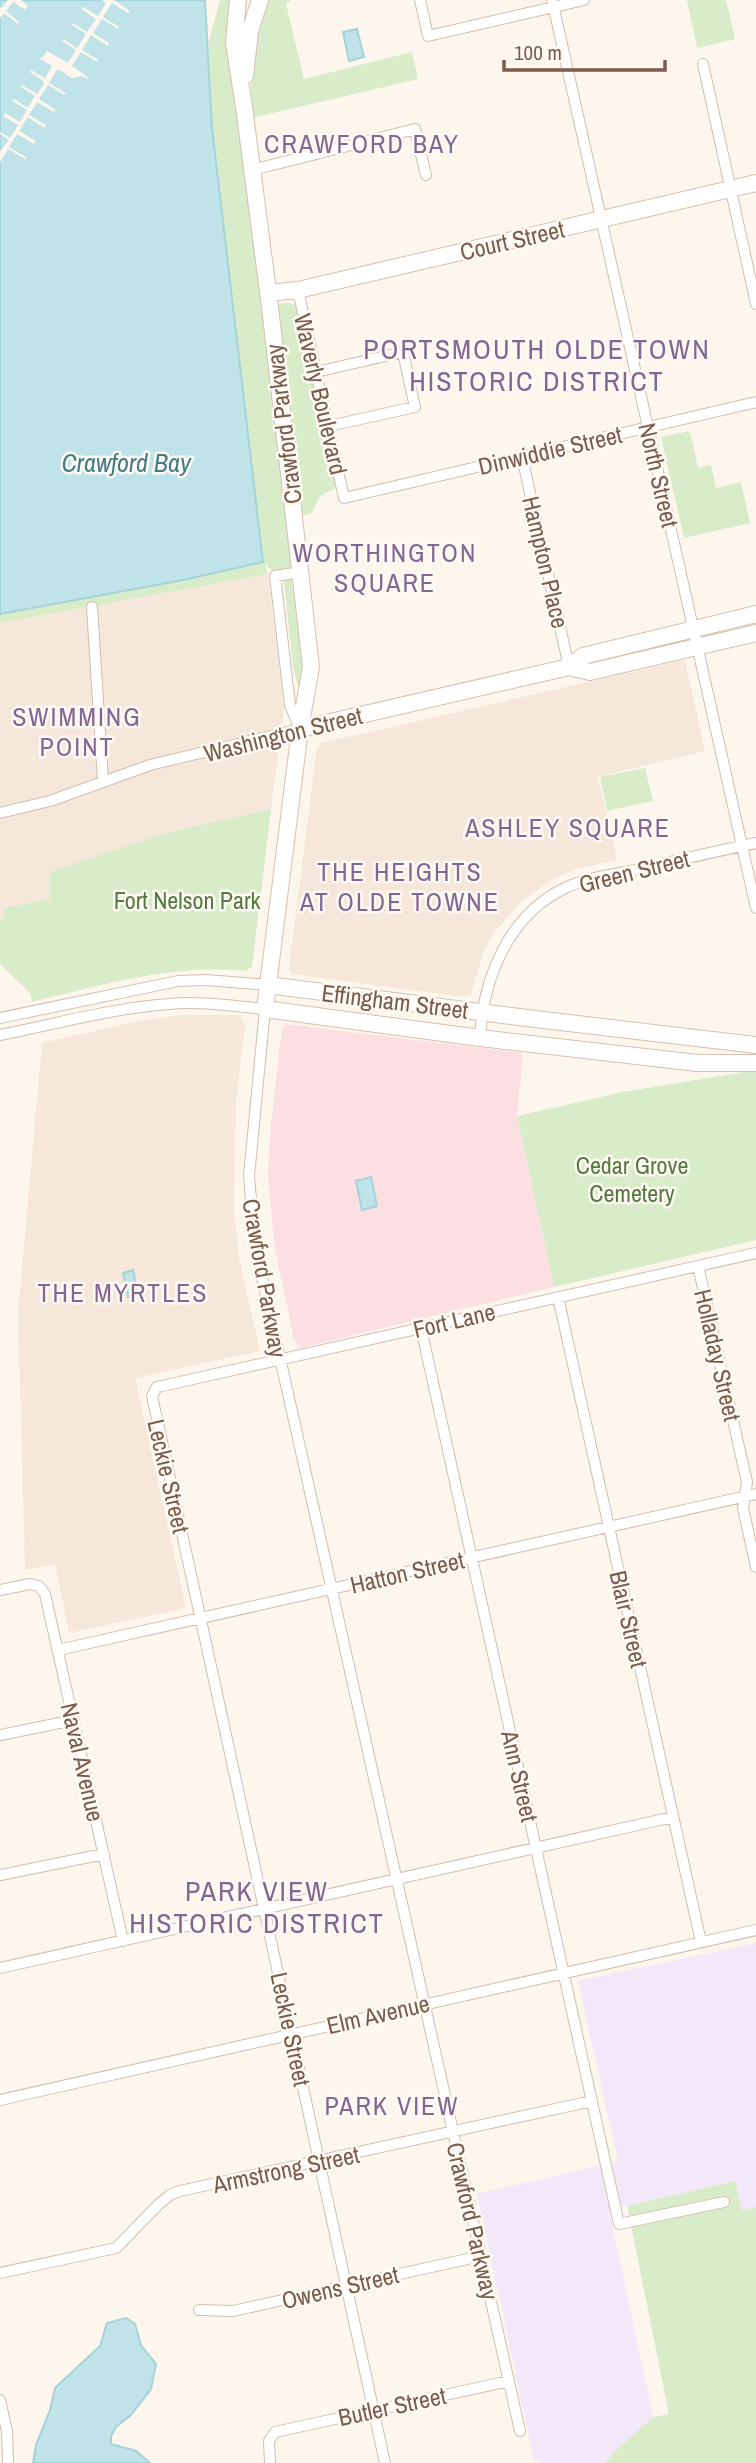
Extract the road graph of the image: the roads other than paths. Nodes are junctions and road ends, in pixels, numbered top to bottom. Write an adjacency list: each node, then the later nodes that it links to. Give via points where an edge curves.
1 (238, 0): 7 (main road, Crawford Parkway, via 234,43)
2 (260, 0): 7 (main road, Crawford Parkway, via 250,31)
3 (420, 0): 5 (street, via 428,36)
4 (584, 0): 5 (street)
5 (553, 4): 12 (street, North Street)
6 (703, 64): 11 (street)
7 (244, 107): 8 (main road, Crawford Parkway)
8 (252, 170): 9 (street, via 415,129); 14 (main road, Crawford Parkway)
9 (426, 175)
10 (756, 183): 11 (main road, Court Street)
11 (731, 189): 12 (main road, Court Street); 15 (street)
12 (602, 219): 13 (main road, Court Street); 19 (street, North Street)
13 (298, 290): 14 (main road, Court Street); 16 (street, Waverly Boulevard)
14 (268, 293): 22 (main road, Crawford Parkway)
15 (756, 304)
16 (316, 372): 18 (street, Waverly Boulevard); 18 (street, via 402,352 415,407)
17 (756, 402): 19 (street, Dinwiddie Street)
18 (329, 426): 21 (street, Waverly Boulevard)
19 (649, 427): 20 (street, Dinwiddie Street); 25 (street, North Street)
20 (522, 457): 21 (street, Dinwiddie Street); 28 (street, Hampton Place)
21 (344, 498)
22 (301, 572): 29 (main road, Crawford Parkway, via 311,667); 29 (street, via 275,576 289,705)
23 (92, 607): 30 (street)
24 (756, 614): 25 (main road, Washington Street)
25 (694, 628): 27 (street, North Street); 28 (main road, Washington Street, via 583,656)
26 (756, 633): 27 (main road, Washington Street)
27 (698, 647): 28 (main road, Washington Street, via 590,672); 33 (street, North Street)
28 (569, 667): 29 (main road, Washington Street)
29 (300, 729): 30 (street, Washington Street); 35 (main road, Crawford Parkway)
30 (103, 781): 31 (street, Washington Street)
31 (0, 813)
32 (756, 842): 33 (street, Green Street)
33 (741, 846): 34 (street, North Street); 37 (street, Green Street, via 576,884 541,902 507,941)
34 (756, 908)
35 (268, 985): 36 (main road, Crawford Parkway); 37 (main road, Effingham Street); 38 (street, Effingham Street, via 178,981)
36 (265, 1009): 39 (street, Effingham Street, via 170,1003); 40 (main road, Effingham Street); 47 (street, Crawford Parkway, via 250,1190 255,1247)
37 (481, 1012): 40 (street, Green Street); 41 (main road, Effingham Street)
38 (0, 1018)
39 (0, 1035)
40 (480, 1038): 42 (main road, Effingham Street, via 697,1063)
41 (756, 1045)
42 (756, 1063)
43 (756, 1253): 44 (street, Fort Lane)
44 (698, 1266): 45 (street, Fort Lane); 49 (street, Holladay Street)
45 (558, 1297): 46 (street, Fort Lane); 50 (street, Blair Street)
46 (421, 1328): 47 (street, Fort Lane); 51 (street, Ann Street)
47 (279, 1359): 48 (street, Fort Lane, via 162,1385); 53 (street, Crawford Parkway)
48 (154, 1391): 55 (street, Leckie Street, via 152,1401)
49 (750, 1495): 50 (street, Hatton Street); 52 (street, Holladay Street, via 743,1508)
50 (609, 1527): 51 (street, Hatton Street); 59 (street, Blair Street)
51 (472, 1558): 53 (street, Hatton Street); 60 (street, Ann Street)
52 (756, 1567)
53 (332, 1589): 55 (street, Hatton Street); 63 (street, Crawford Parkway)
54 (0, 1590): 56 (street, Naval Avenue, via 39,1586 46,1594)
55 (201, 1618): 56 (street, Hatton Street); 64 (street, Leckie Street)
56 (58, 1650): 57 (street, Naval Avenue)
57 (74, 1720): 58 (street); 61 (street, Naval Avenue)
58 (0, 1735)
59 (673, 1817): 60 (street); 67 (street, Blair Street)
60 (536, 1847): 63 (street); 69 (street, Ann Street)
61 (104, 1854): 62 (street); 66 (street, Naval Avenue)
62 (0, 1875)
63 (397, 1879): 64 (street); 70 (street, Crawford Parkway)
64 (265, 1908): 66 (street); 71 (street, Leckie Street)
65 (756, 1930): 67 (street, Elm Avenue)
66 (123, 1941): 68 (street)
67 (701, 1942): 69 (street, Elm Avenue)
68 (0, 1968)
69 (564, 1973): 70 (street, Elm Avenue); 73 (street, Ann Street)
70 (425, 2004): 71 (street, Elm Avenue); 74 (street, Crawford Parkway)
71 (292, 2034): 72 (street, Elm Avenue); 75 (street, Leckie Street)
72 (0, 2100)
73 (592, 2101): 74 (street, Armstrong Street); 76 (street, Ann Street, via 620,2224)
74 (454, 2133): 75 (street, Armstrong Street); 77 (street, Crawford Parkway)
75 (320, 2162): 78 (street, Armstrong Street, via 180,2191 159,2204 116,2248); 79 (street, Leckie Street)
76 (724, 2202)
77 (481, 2256): 79 (street, Owens Street); 81 (street, Crawford Parkway)
78 (0, 2273)
79 (346, 2286): 80 (street, Owens Street, via 233,2311); 83 (street, Leckie Street)
80 (199, 2310)
81 (509, 2381): 83 (street, Butler Street); 84 (street, Crawford Parkway)
82 (0, 2400): 85 (street)
83 (373, 2410): 86 (street, Butler Street, via 275,2432 269,2441); 87 (street, Leckie Street)
84 (520, 2431)
85 (8, 2463)
86 (270, 2463)
87 (385, 2463)

